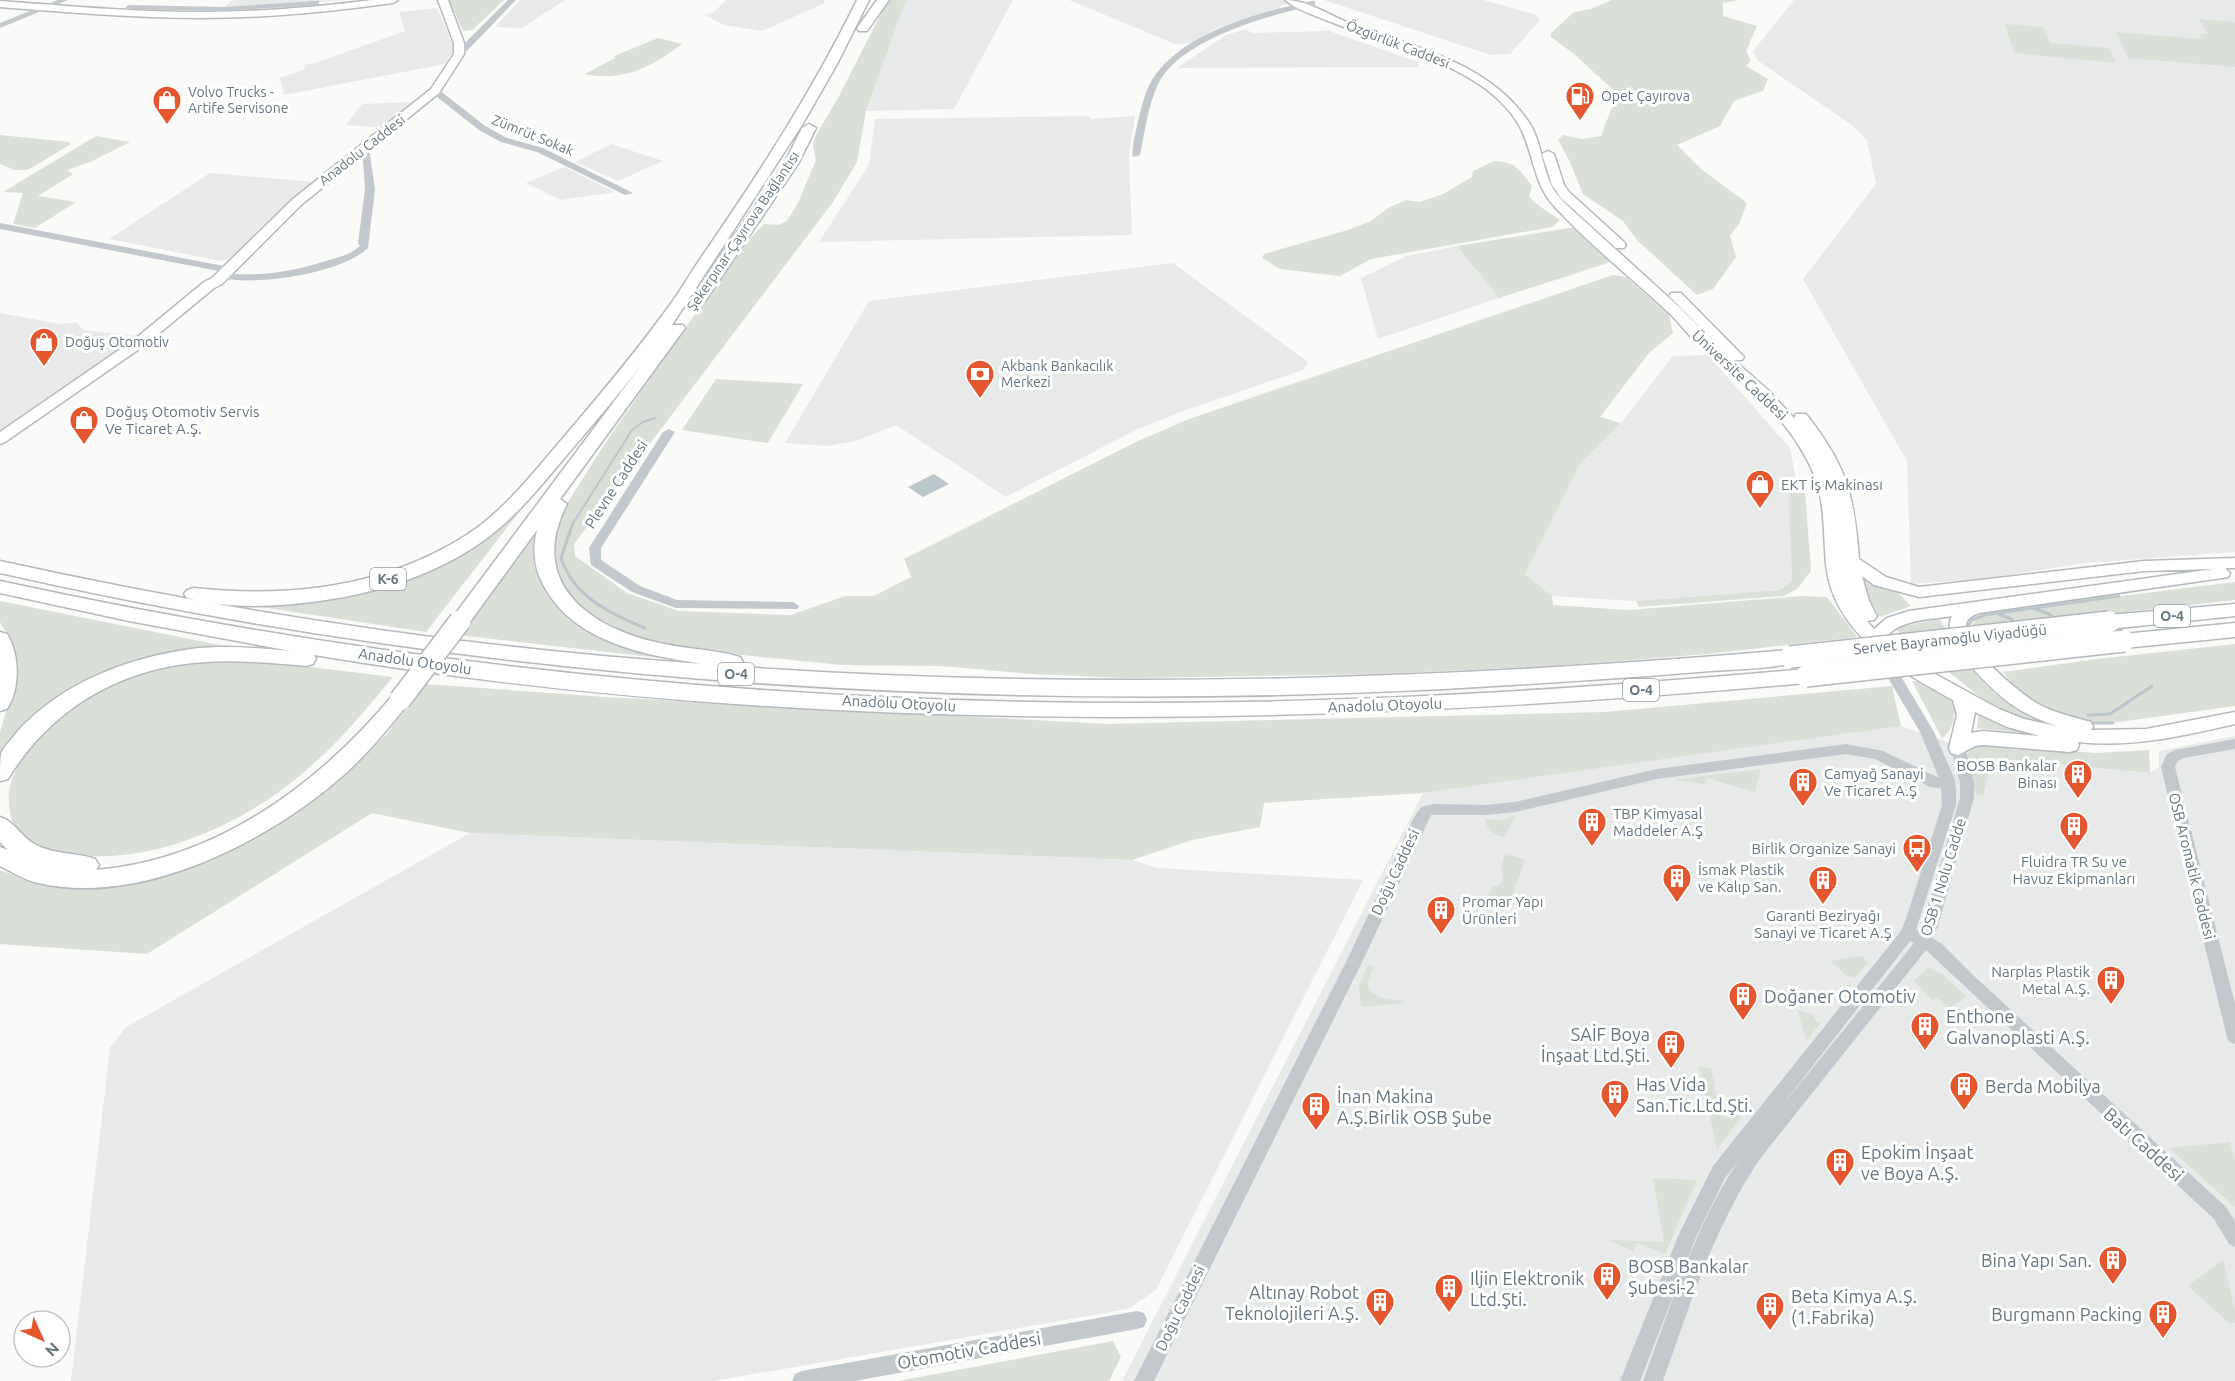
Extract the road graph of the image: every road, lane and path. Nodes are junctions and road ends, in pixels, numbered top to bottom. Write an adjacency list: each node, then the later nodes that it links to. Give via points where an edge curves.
1 (366, 0): 18 (main road, via 238,11)
2 (393, 0): 17 (main road)
3 (404, 0): 17 (main road)
4 (432, 0): 13 (main road)
5 (512, 0): 20 (street)
6 (853, 0): 24 (highway)
7 (862, 0): 24 (highway, Şekerpınar-Çayırova Bağlantısı)
8 (876, 0): 22 (highway, Şekerpınar-Çayırova Bağlantısı)
9 (883, 0): 22 (highway)
10 (1302, 2): 27 (main road, Özgürlük Caddesi, via 1460,61); 30 (street, via 1218,33 1169,63 1158,77 1143,117); 33 (main road, Özgürlük Caddesi, via 1363,31 1437,57 1484,83 1505,101 1530,134 1550,194)
11 (6, 3): 14 (main road); 19 (main road, via 14,8)
12 (316, 3): 18 (street, via 244,8)
13 (444, 3): 23 (main road)
14 (47, 4): 15 (main road); 15 (main road); 16 (main road); 19 (street); 21 (street)
15 (75, 4): 16 (main road); 17 (main road, via 220,16)
16 (94, 4): 18 (main road)
17 (354, 6)
18 (129, 7)
19 (13, 17): 21 (street)
20 (490, 23): 23 (street); 25 (street)
21 (0, 25)
22 (863, 28): 36 (highway, Şekerpınar-Çayırova Bağlantısı, via 791,164)
23 (462, 31): 25 (main road)
24 (842, 42): 35 (highway, Şekerpınar-Çayırova Bağlantısı, via 769,169)
25 (459, 54): 26 (main road, Anadolu Caddesi)
26 (435, 91): 29 (main road, Anadolu Caddesi); 31 (street, Zümrüt Sokak, via 482,129 540,150)
27 (1520, 100)
28 (1542, 133): 33 (main road, via 1558,185)
29 (365, 148): 34 (main road, Anadolu Caddesi, via 297,202); 34 (street, via 370,189 365,246 361,251 278,278)
30 (1136, 155)
31 (628, 193)
32 (0, 226): 34 (street)
33 (1631, 264): 40 (main road, Üniversite Caddesi, via 1682,301 1785,400 1818,440 1845,496); 51 (main road, Üniversite Caddesi, via 1697,336 1770,402 1802,439 1826,486 1841,591 1854,617)
34 (223, 275): 38 (main road, Anadolu Caddesi, via 130,349); 39 (main road, Anadolu Caddesi, via 213,291 123,364)
35 (652, 337): 44 (highway, K-6, via 587,421 508,510 472,539 414,569 349,590 274,600 213,597 84,575); 49 (highway)
36 (632, 390): 49 (highway); 56 (highway, via 547,525 543,542 545,568 566,606 597,628 641,644)
37 (669, 432): 46 (street, Plevne Caddesi, via 595,548 595,562 636,589 676,604)
38 (0, 440)
39 (0, 453)
40 (1850, 560): 41 (main road, via 1880,581 1919,592 2144,566); 51 (main road, OSB 1 Nolu Cadde, via 1858,600)
41 (2235, 563)
42 (0, 567): 44 (highway, Anadolu Otoyolu / O-4)
43 (2235, 571): 47 (main road)
44 (27, 574): 56 (highway, Anadolu Otoyolu / O-4, via 276,622 409,641 543,658)
45 (0, 587): 54 (highway, Anadolu Otoyolu / O-4, via 250,637)
46 (793, 606)
47 (1977, 607): 51 (main road, via 1896,620); 61 (main road, via 1958,621 1957,628 1980,665 2012,696 2039,712 2074,725)
48 (2235, 610): 53 (highway, Servet Bayramoğlu Viyadüğü / O-4, bridge)
49 (452, 620): 58 (highway, bridge)
50 (2235, 630): 55 (highway, Servet Bayramoğlu Viyadüğü / O-4, bridge)
51 (1877, 635): 57 (main road, Üniversite Caddesi, via 1907,665); 66 (street, OSB 1 Nolu Cadde)
52 (0, 639): 59 (highway, via 7,668)
53 (1790, 657): 56 (highway, Anadolu Otoyolu / O-4, via 1559,677 1280,689)
54 (519, 676): 55 (highway, Anadolu Otoyolu / O-4, via 841,701 1091,710 1475,702); 64 (highway, via 414,673 245,654 173,658 121,674 70,700 28,732)
55 (1806, 676)
56 (889, 684)
57 (1960, 696): 61 (main road, Üniversite Caddesi, via 2019,724 2061,733 2115,738); 63 (main road, OSB 1 Nolu Cadde, via 1965,705 1966,725)
58 (394, 697): 68 (highway, via 302,782 249,818 155,857 71,865 18,847); 69 (highway, via 351,755 307,793 254,828 195,856 144,872 89,879 42,874)
59 (0, 704)
60 (2235, 718): 61 (main road, Üniversite Caddesi)
61 (2166, 732): 63 (main road, via 2127,743 2096,745 1983,738)
62 (2235, 744): 71 (street, OSB Aromatik Caddesi, via 2180,753 2168,767)
63 (1958, 748): 67 (street, OSB 1 Nolu Cadde, via 1967,783)
64 (0, 773)
65 (1913, 774): 66 (street, Doğu Caddesi, via 1935,783); 67 (street, Doğu Caddesi); 75 (street, Doğu Caddesi, via 1870,752 1836,749 1657,774 1515,807 1426,811)
66 (1948, 780): 67 (street, OSB 1 Nolu Cadde)
67 (1958, 802): 70 (street, OSB 1 Nolu Cadde, via 1934,915); 76 (street, OSB 1 Nolu Cadde, via 1907,934 1719,1172 1688,1234)
68 (0, 825)
69 (0, 856)
70 (1915, 945): 72 (street, Batı Caddesi, via 1968,981 2220,1213); 77 (street, OSB 1 Nolu Cadde, via 1732,1184 1709,1230)
71 (2235, 1037)
72 (2235, 1238)
73 (1137, 1320): 74 (street, Otomotiv Caddesi)
74 (802, 1381)
75 (1144, 1381)
76 (1630, 1381)
77 (1653, 1381)

